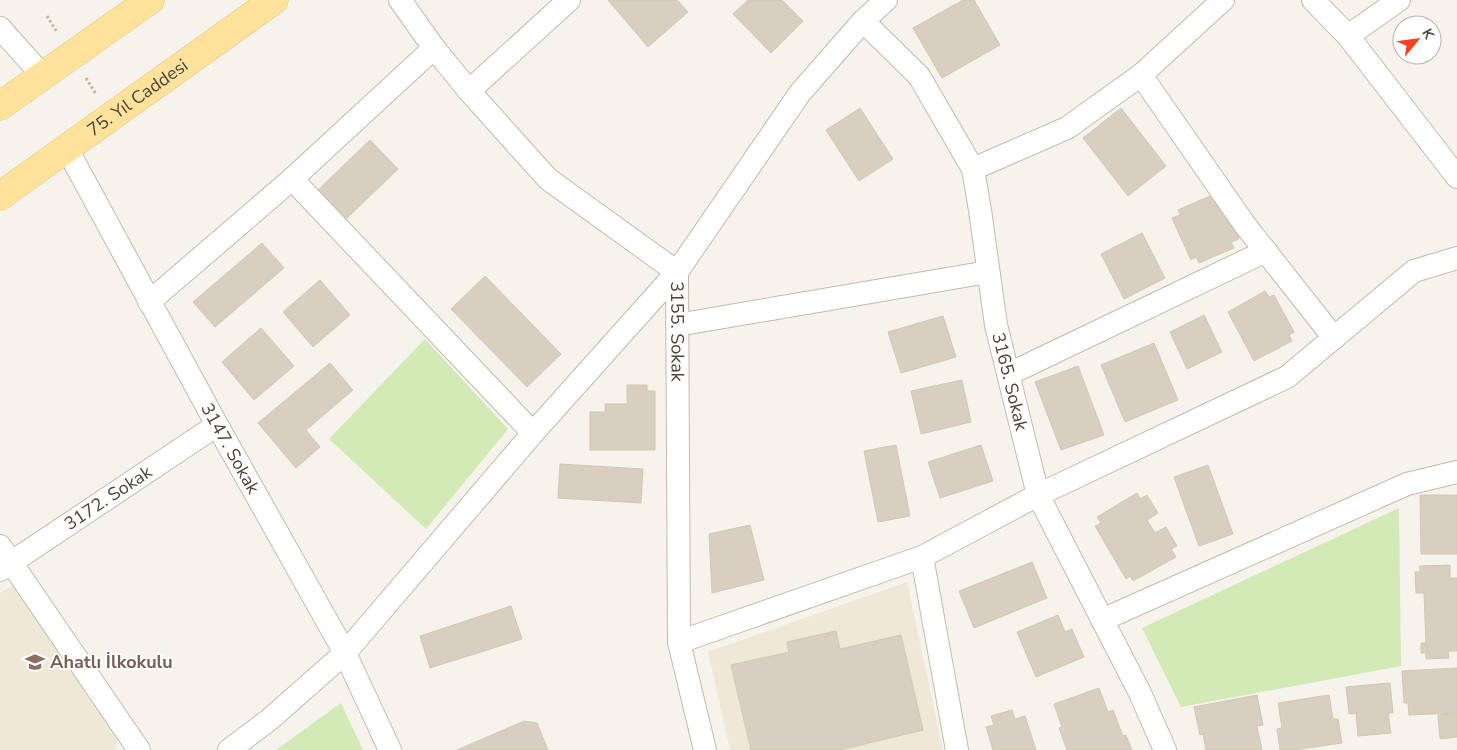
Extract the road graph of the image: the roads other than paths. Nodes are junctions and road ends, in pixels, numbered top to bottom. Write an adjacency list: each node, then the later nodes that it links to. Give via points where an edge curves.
1 (150, 0): 14 (main road)
2 (274, 0): 17 (main road, 75. Yıl Caddesi)
3 (400, 0): 12 (street, 3155. Sokak)
4 (569, 0): 15 (street)
5 (886, 0): 9 (street)
6 (1223, 0): 13 (street)
7 (1313, 0): 11 (street)
8 (1399, 0): 11 (street)
9 (863, 21): 18 (street, 3165. Sokak, via 919,76); 24 (street, via 800,94)
10 (0, 28): 14 (street)
11 (1348, 36): 19 (street)
12 (434, 48): 15 (street, 3155. Sokak); 20 (street)
13 (1141, 75): 18 (street, via 1067,128); 22 (street)
14 (43, 76): 16 (main road)
15 (469, 91): 24 (street, 3155. Sokak, via 548,179)
16 (0, 106)
17 (67, 148): 21 (main road, 75. Yıl Caddesi); 26 (street, 3147. Sokak)
18 (972, 169): 25 (street, 3165. Sokak)
19 (1457, 177)
20 (292, 179): 26 (street); 31 (street)
21 (0, 196)
22 (1266, 251): 28 (street); 29 (street)
23 (1457, 258): 28 (street, via 1414,271)
24 (677, 272): 27 (street, 3155. Sokak); 31 (street)
25 (988, 272): 27 (street); 29 (street, 3165. Sokak, via 996,325)
26 (149, 302): 30 (street, 3147. Sokak)
27 (677, 325): 37 (street, 3155. Sokak)
28 (1334, 338): 33 (street, via 1286,377)
29 (1009, 374): 33 (street, 3165. Sokak)
30 (217, 426): 35 (street, 3172. Sokak); 38 (street, 3147. Sokak)
31 (533, 432): 38 (street)
32 (1457, 472): 36 (street, via 1408,484)
33 (1038, 495): 34 (street); 36 (street, 3165. Sokak)
34 (922, 557): 37 (street); 43 (street)
35 (4, 559): 39 (street)
36 (1102, 620): 44 (street, 3165. Sokak, via 1140,692)
37 (679, 642): 42 (street, 3155. Sokak)
38 (345, 653): 40 (street, via 269,720); 41 (street, 3147. Sokak)
39 (138, 750)
40 (229, 750)
41 (390, 750)
42 (705, 750)
43 (957, 750)
44 (1164, 750)

